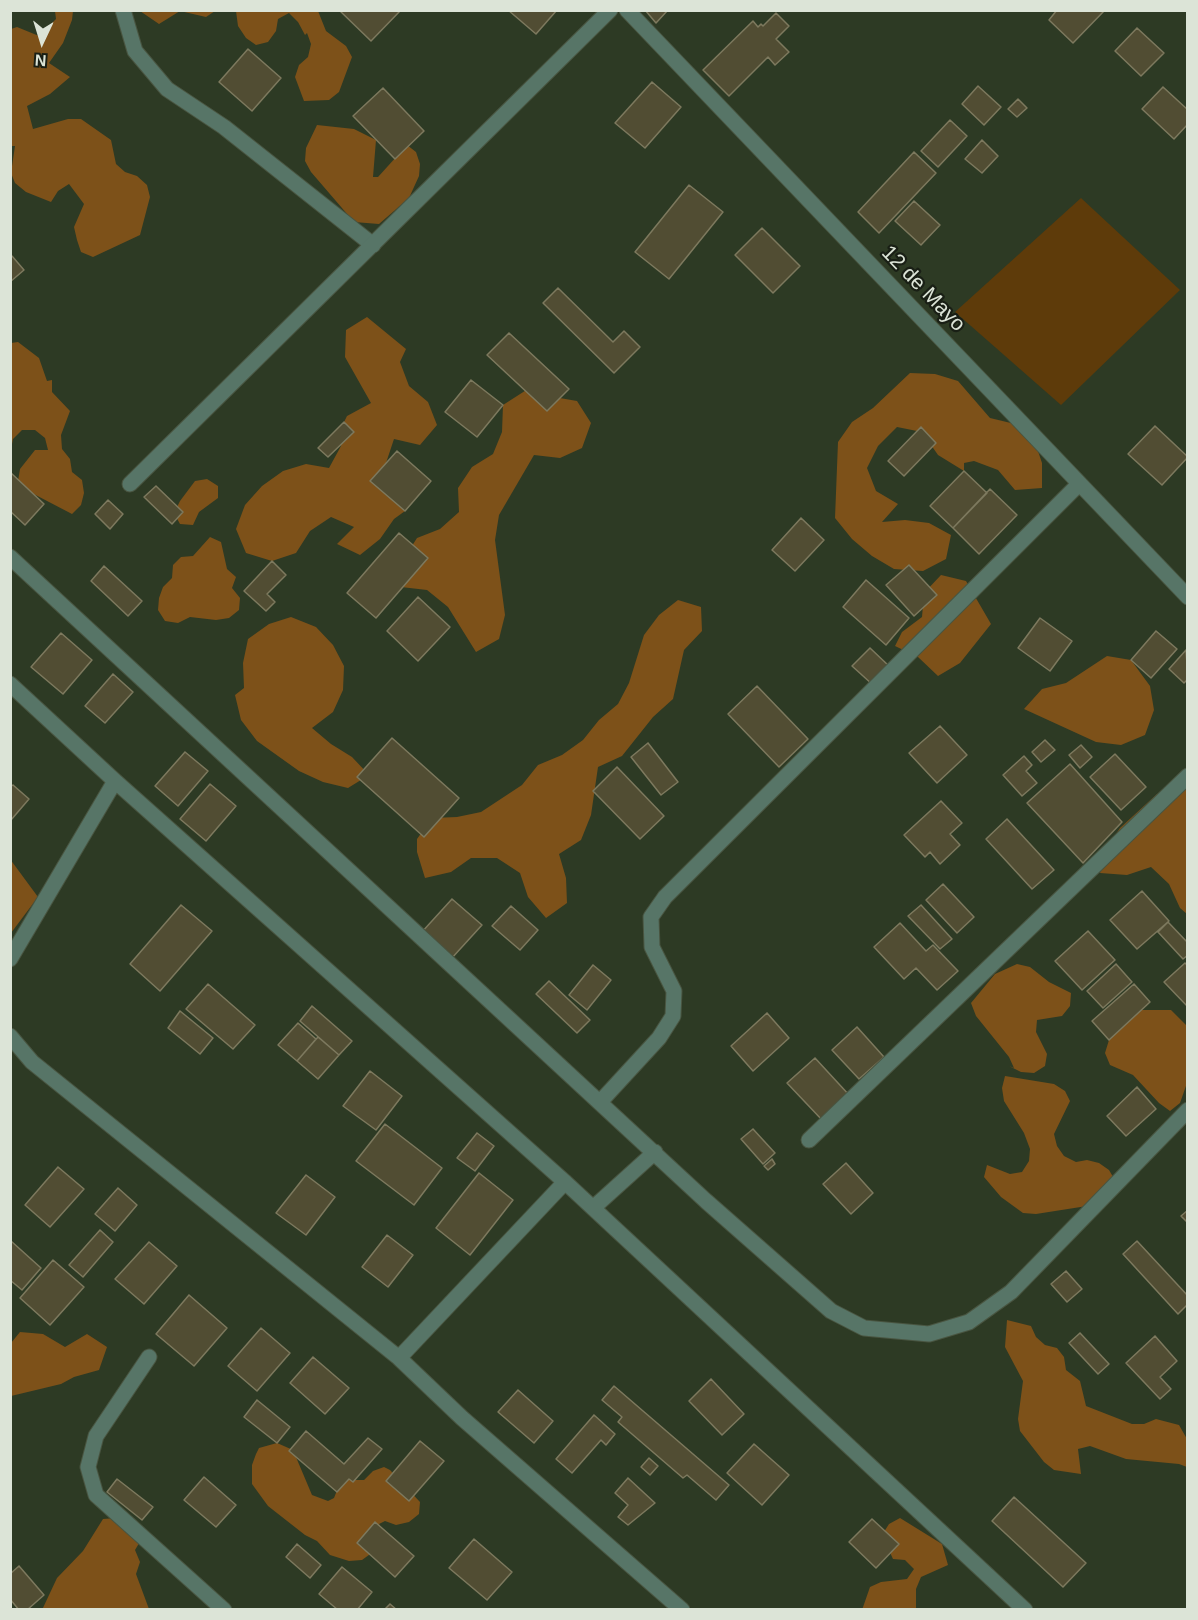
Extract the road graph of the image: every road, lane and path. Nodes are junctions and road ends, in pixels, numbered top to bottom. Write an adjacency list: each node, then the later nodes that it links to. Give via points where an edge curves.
1 (123, 10): 4 (street, via 135,51 167,88 224,127)
2 (610, 10): 4 (street)
3 (627, 10): 6 (street, 12 de Mayo)
4 (373, 245): 5 (street)
5 (130, 484)
6 (1079, 484): 8 (street, 12 de Mayo); 14 (street, via 664,897 651,917 652,947 674,991 673,1016 659,1038)
7 (10, 557): 14 (street)
8 (1188, 597)
9 (10, 684): 11 (street)
10 (1188, 776): 16 (street)
11 (115, 781): 12 (street); 18 (street)
12 (10, 959)
13 (10, 1036): 21 (street, via 32,1062)
14 (601, 1101): 17 (street)
15 (1188, 1110): 17 (street, via 1011,1292 969,1322 929,1334 864,1328 831,1311)
16 (809, 1140)
17 (656, 1152): 19 (street)
18 (565, 1182): 19 (street); 21 (street)
19 (593, 1208): 24 (street)
20 (149, 1357): 22 (street, via 96,1436 88,1467 96,1495)
21 (399, 1358): 23 (street)
22 (225, 1610)
23 (682, 1610)
24 (1025, 1610)

